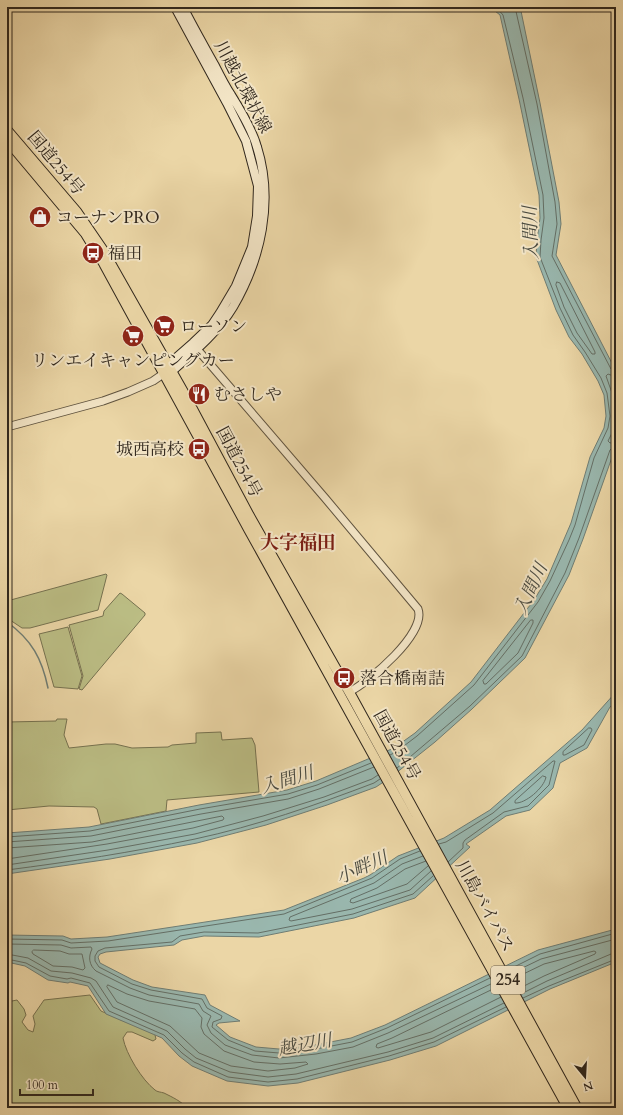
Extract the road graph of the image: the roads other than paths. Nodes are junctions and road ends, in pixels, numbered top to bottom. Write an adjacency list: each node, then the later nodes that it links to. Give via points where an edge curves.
1 (175, 7): 6 (main road, 川越北環状線, via 246,141 258,186 258,216 252,247 236,286 212,325)
2 (183, 7): 5 (main road, 川越北環状線, via 257,146 265,194 263,226 247,278 232,307)
3 (7, 130): 6 (highway, 国道254号 / 254, via 77,212 103,250)
4 (7, 140): 6 (highway, 国道254号 / 254, via 85,233)
5 (197, 349): 6 (main road, 川越北環状線); 8 (street, via 420,613 418,623 407,641)
6 (168, 369): 7 (street, via 153,381 128,392); 8 (highway, 国道254号 / 254)
7 (7, 427)
8 (348, 697): 9 (highway, 国道254号 / 254)
9 (417, 824): 10 (highway, 川島バイパス / 254)
10 (545, 1057): 11 (highway, 川島バイパス / 254); 12 (highway, 川島バイパス / 254)
11 (568, 1108)
12 (577, 1108)

